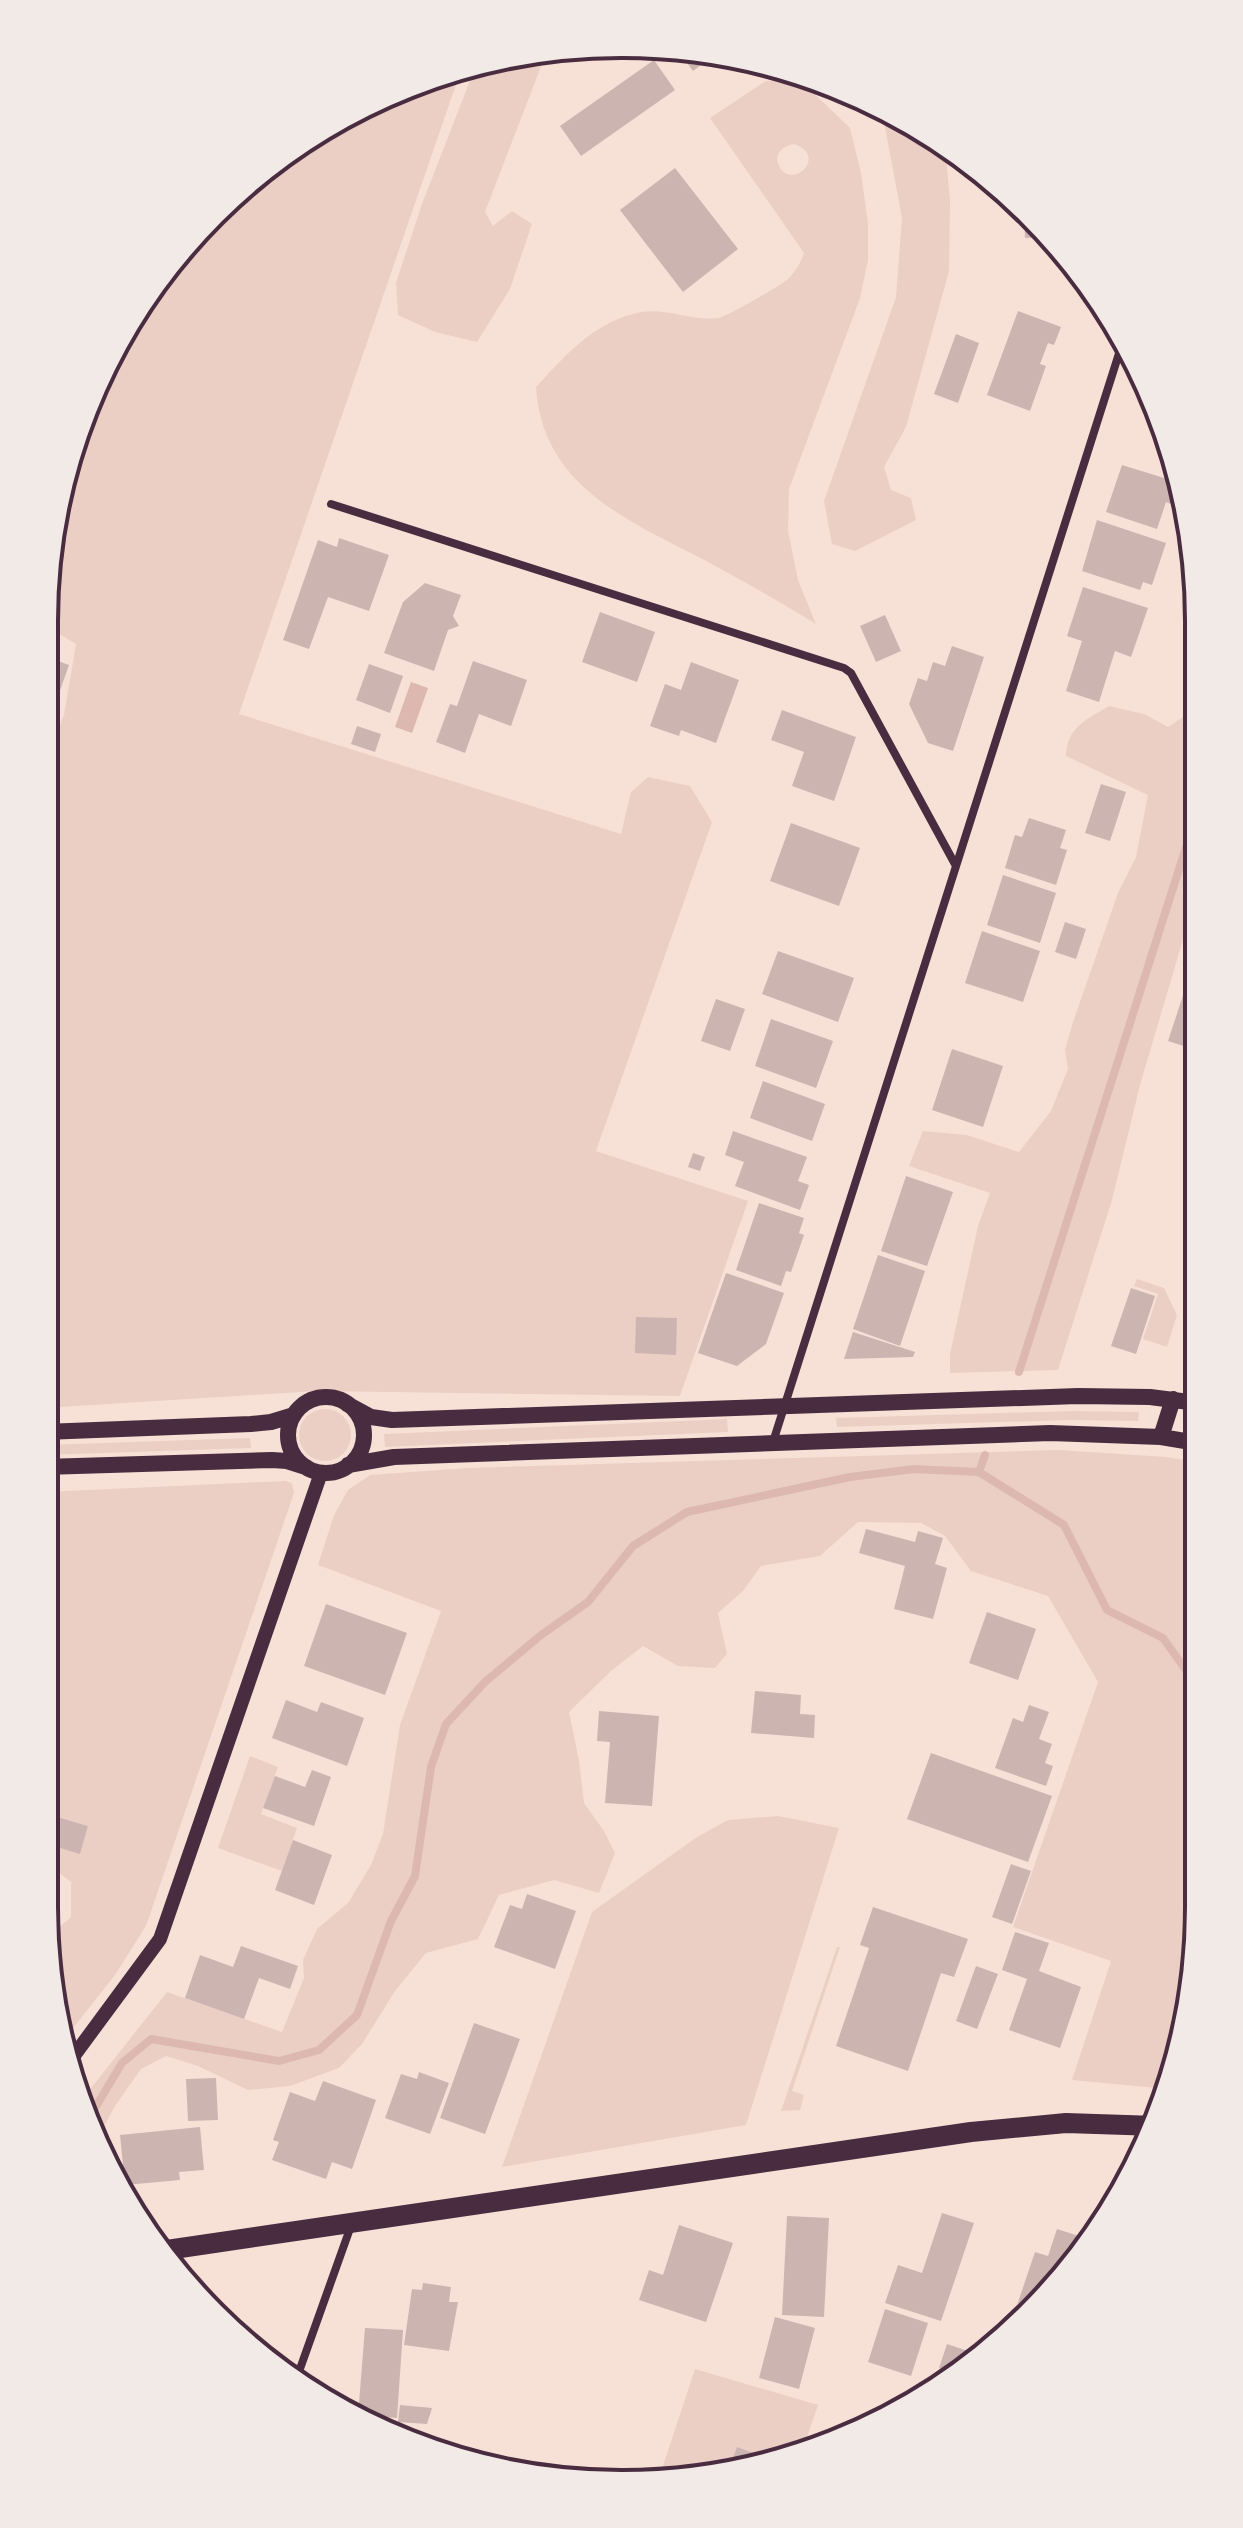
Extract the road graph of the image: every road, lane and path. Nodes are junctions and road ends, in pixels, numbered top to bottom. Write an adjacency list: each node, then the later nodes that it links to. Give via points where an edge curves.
1 (1118, 356): 3 (street)
2 (331, 504): 3 (street, via 844,668)
3 (956, 867): 7 (street)
4 (1173, 1399): 5 (main road); 7 (main road, via 1078,1396); 10 (main road)
5 (1185, 1401)
6 (347, 1404): 7 (main road, via 371,1417 392,1420); 8 (main road, via 324,1397); 13 (main road, via 363,1434 357,1457)
7 (784, 1406): 12 (street)
8 (294, 1415): 9 (main road, via 251,1424); 15 (main road, via 288,1438 296,1459)
9 (58, 1431)
10 (1161, 1437): 11 (main road); 12 (main road, via 1050,1433)
11 (1185, 1441)
12 (773, 1442): 13 (main road, via 394,1457)
13 (348, 1465): 15 (main road, via 340,1471)
14 (58, 1467): 15 (main road, via 272,1460)
15 (313, 1470): 16 (street, via 160,1939)
16 (77, 2052)
17 (1140, 2125): 18 (main road, via 1066,2123 971,2132)
18 (352, 2223): 19 (main road); 20 (street)
19 (173, 2249)
20 (300, 2369)

